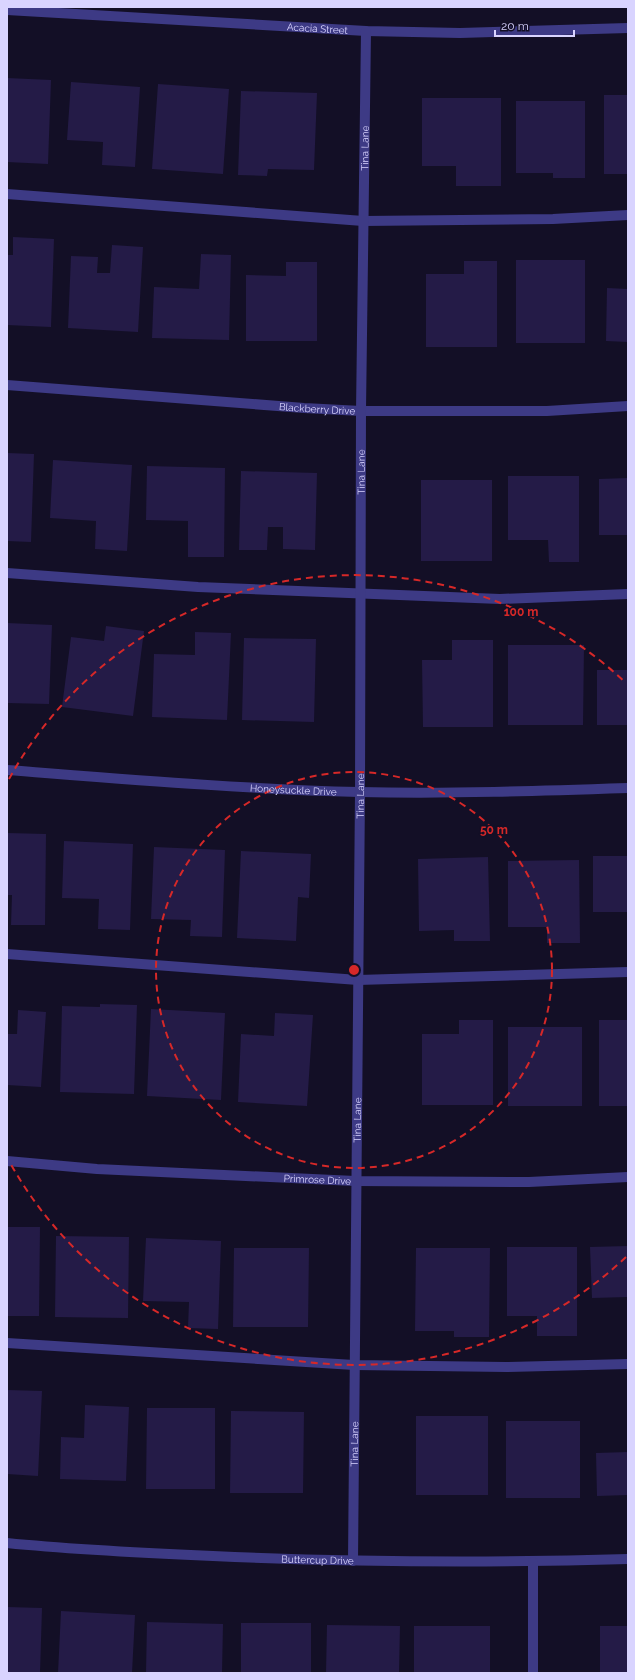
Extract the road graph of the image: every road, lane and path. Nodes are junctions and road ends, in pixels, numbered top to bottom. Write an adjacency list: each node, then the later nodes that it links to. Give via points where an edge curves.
1 (7, 10): 3 (street, Acacia Street)
2 (628, 28): 3 (street, Acacia Street, via 460,33)
3 (366, 31): 6 (street, Tina Lane)
4 (7, 194): 6 (street)
5 (628, 215): 6 (street, via 554,219)
6 (363, 221): 9 (street, Tina Lane)
7 (7, 385): 9 (street, Blackberry Drive)
8 (628, 406): 9 (street, Blackberry Drive, via 547,411)
9 (361, 411): 11 (street, Tina Lane)
10 (7, 573): 11 (street, via 198,587)
11 (361, 594): 12 (street, via 500,599); 15 (street, Tina Lane)
12 (628, 594)
13 (7, 770): 15 (street, Honeysuckle Drive, via 193,784)
14 (628, 788): 15 (street, Honeysuckle Drive)
15 (360, 792): 18 (street, Tina Lane)
16 (7, 954): 18 (street)
17 (628, 972): 18 (street)
18 (358, 980): 21 (street, Tina Lane)
19 (7, 1161): 21 (street, Primrose Drive, via 97,1169)
20 (628, 1177): 21 (street, Primrose Drive, via 529,1182)
21 (355, 1181): 24 (street, Tina Lane)
22 (7, 1343): 24 (street)
23 (628, 1364): 24 (street, via 506,1367)
24 (354, 1365): 27 (street, Tina Lane)
25 (7, 1543): 27 (street, Buttercup Drive, via 85,1550)
26 (628, 1559): 28 (street, Buttercup Drive)
27 (353, 1561): 28 (street, Buttercup Drive)
28 (533, 1562): 29 (street)
29 (533, 1673)

